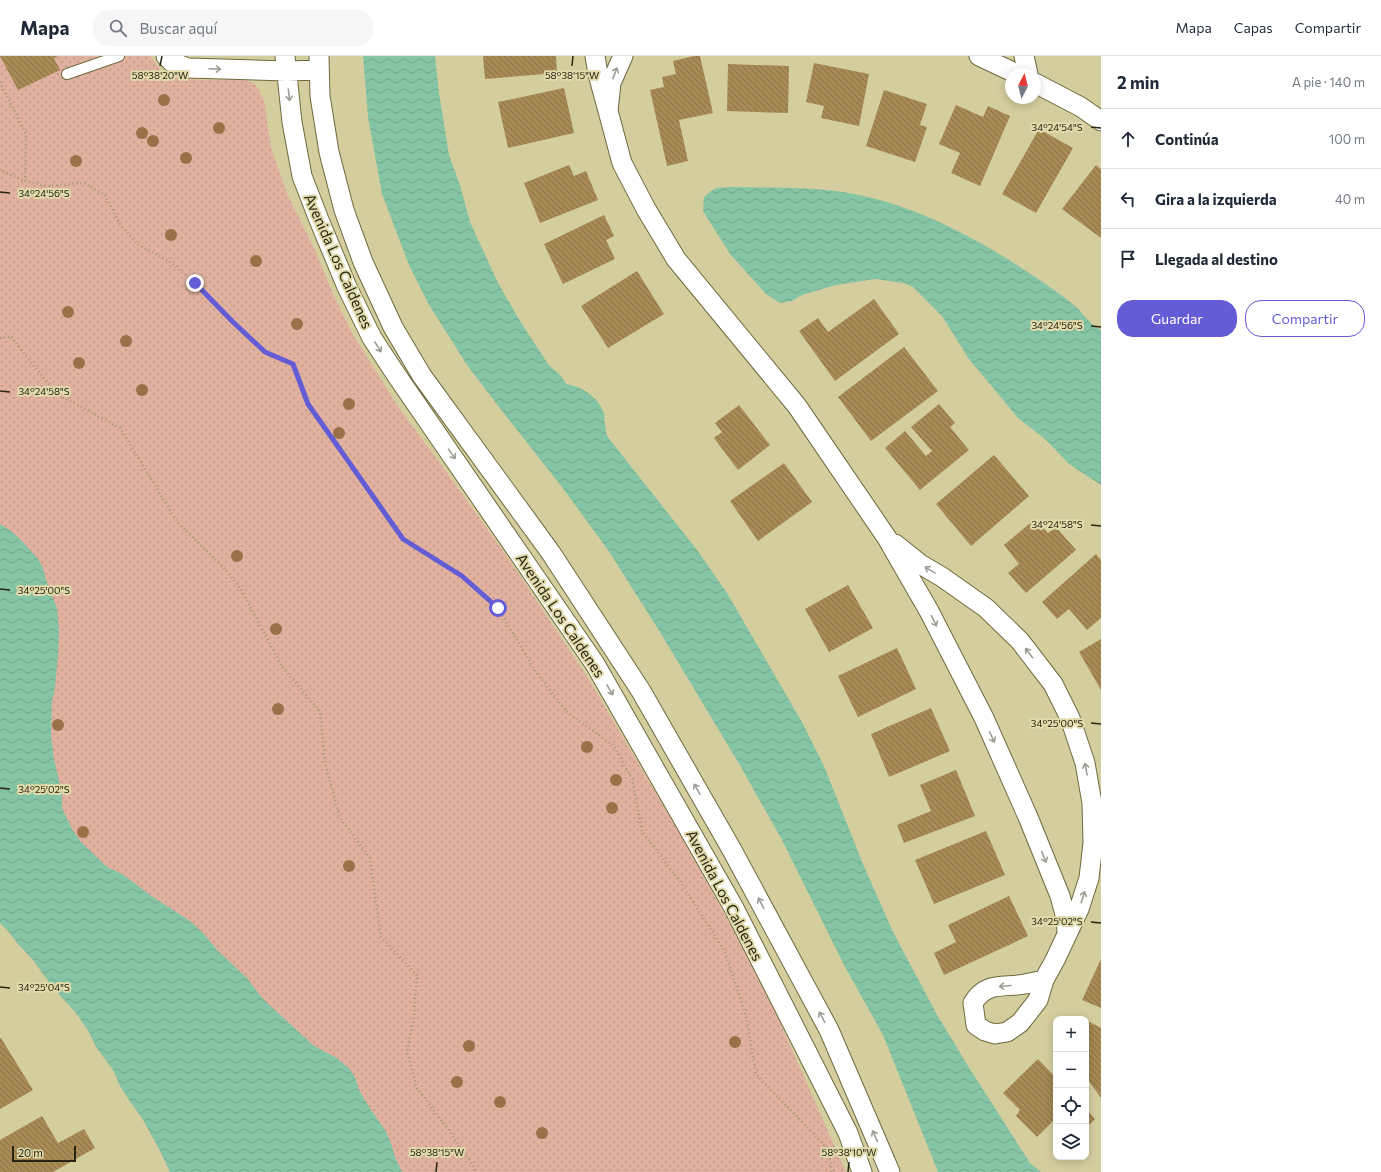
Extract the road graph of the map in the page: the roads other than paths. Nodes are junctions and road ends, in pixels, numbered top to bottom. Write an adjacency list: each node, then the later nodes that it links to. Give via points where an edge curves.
1 (119, 56): 11 (lane)
2 (166, 56): 7 (street, one-way to 7, via 172,62 188,68)
3 (595, 56): 15 (street)
4 (623, 56): 15 (street, one-way to 4, via 611,83)
5 (979, 56): 9 (street)
6 (1024, 56): 10 (street)
7 (286, 63): 8 (street); 20 (street, Avenida Los Caldenes, one-way to 20, via 292,122 302,176 347,286 372,338 596,664 734,908 848,1133)
8 (319, 63): 21 (street, Avenida Los Caldenes, one-way to 8, via 829,1030 732,850 641,691 551,553 422,376 393,327 363,262 344,210 329,152 320,96)
9 (1005, 68)
10 (1027, 68)
11 (67, 74)
12 (1041, 86): 13 (street)
13 (1081, 107): 14 (street); 16 (street)
14 (1101, 107)
15 (608, 111): 17 (street, via 622,163 676,259 797,406)
16 (1101, 122)
17 (887, 538): 18 (street, one-way to 18, via 929,612 987,725 1060,896); 18 (street, one-way to 17, via 1079,909 1089,878 1093,843 1092,803 1085,763 1070,718 1053,684 1020,641 986,608 920,564)
18 (1067, 932): 19 (street)
19 (1044, 980)
20 (862, 1172)
21 (890, 1172)

